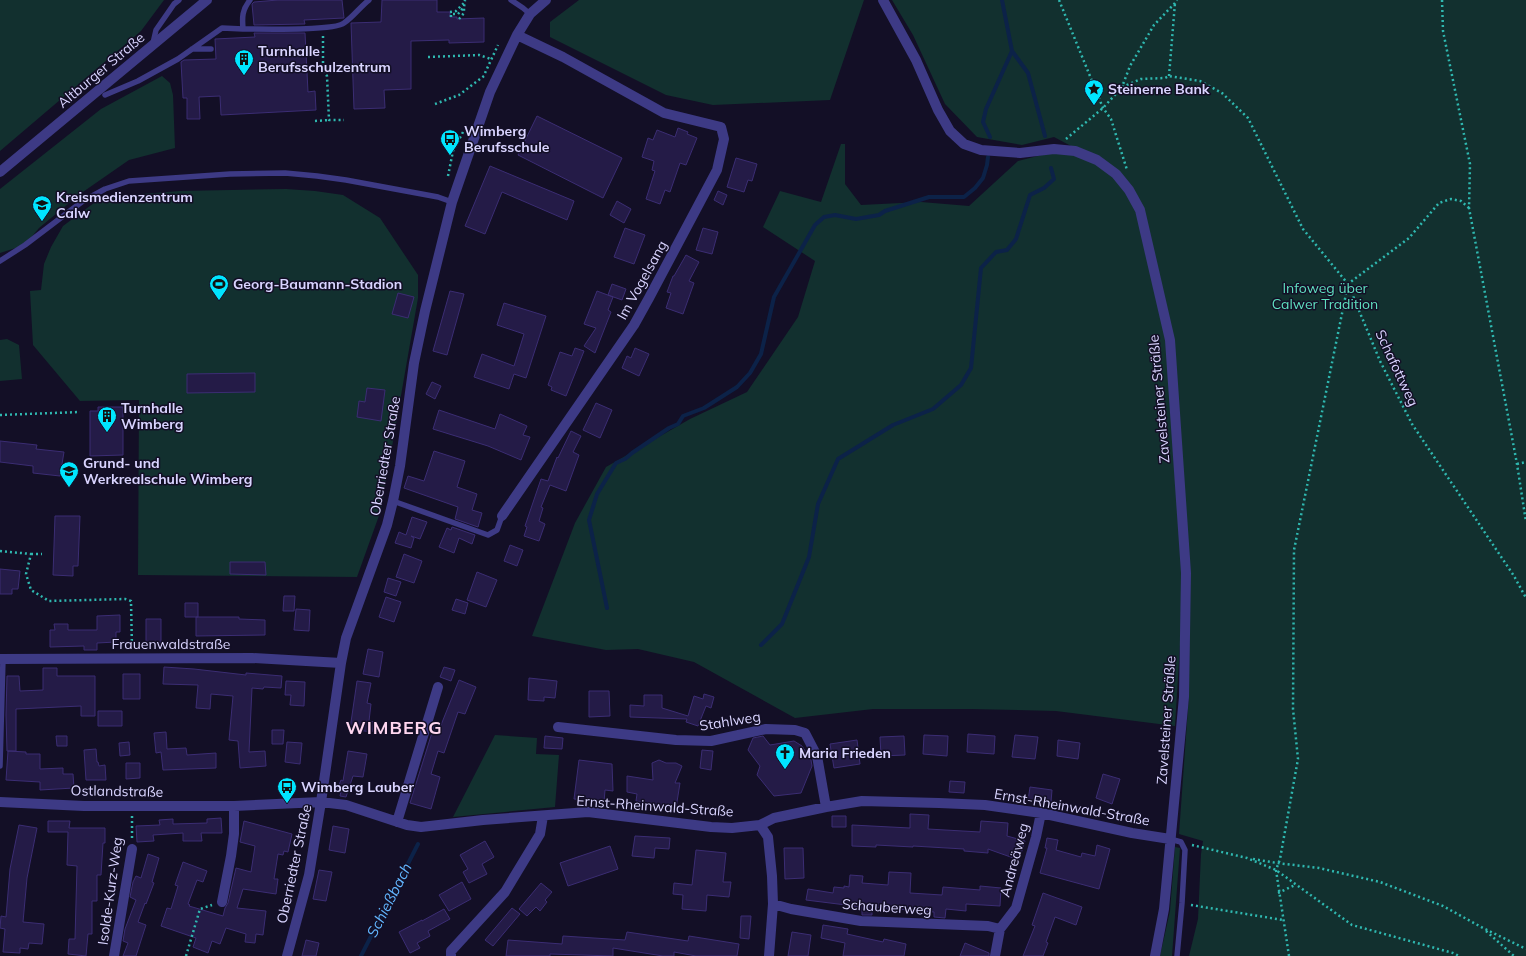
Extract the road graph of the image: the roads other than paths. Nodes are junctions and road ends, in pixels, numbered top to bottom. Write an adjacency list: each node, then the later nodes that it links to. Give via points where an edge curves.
1 (179, 0): 11 (lane, via 156,30)
2 (207, 0): 11 (street, Altburger Straße)
3 (250, 0): 9 (lane, via 242,16)
4 (369, 0): 9 (lane, via 344,24 322,28)
5 (511, 0): 8 (lane)
6 (546, 0): 8 (street, Oberriedter Straße)
7 (883, 0): 33 (street, Zavelsteiner Sträßle, via 916,60 941,115 950,131 964,144 981,150 1020,153 1054,149 1075,151 1097,160 1116,174 1140,210 1170,340 1186,573 1184,697)
8 (530, 14): 10 (street, Oberriedter Straße)
9 (243, 29): 13 (lane, via 222,28)
10 (517, 35): 16 (street, Oberriedter Straße, via 490,92); 19 (street, Im Vogelsang, via 563,57 664,113 721,127 724,139 717,170 634,325)
11 (153, 44): 15 (street, Altburger Straße)
12 (212, 49): 13 (lane)
13 (192, 50): 14 (lane, via 138,81)
14 (105, 95)
15 (0, 172)
16 (452, 202): 17 (lane, via 438,197 346,180 286,173 129,181 105,189 83,202 26,245); 18 (street, Oberriedter Straße, via 414,363)
17 (0, 261)
18 (393, 501): 19 (lane, Im Vogelsang, via 488,535 497,530); 21 (street, Oberriedter Straße, via 387,525 349,631)
19 (502, 516)
20 (2, 659): 21 (street, Frauenwaldstraße, via 252,658); 24 (lane)
21 (341, 663): 26 (street, Oberriedter Straße)
22 (438, 687): 31 (street)
23 (558, 727): 28 (street, Stahlweg, via 676,740 711,741 766,729 795,730 805,733 817,756)
24 (0, 766)
25 (0, 802): 27 (street, Ostlandstraße, via 84,806)
26 (321, 802): 27 (street, Ostlandstraße); 31 (street, Ernst-Rheinwald-Straße, via 346,805); 39 (street, Oberriedter Straße, via 309,875)
27 (234, 806): 35 (street, via 234,834)
28 (826, 807): 29 (street, Ernst-Rheinwald-Straße, via 862,801 939,803 985,805); 32 (street, Ernst-Rheinwald-Straße, via 774,818)
29 (1041, 813): 33 (street, Ernst-Rheinwald-Straße); 37 (street, Andreäweg, via 1016,908)
30 (543, 816): 31 (street, Ernst-Rheinwald-Straße, via 421,827); 32 (street, Ernst-Rheinwald-Straße, via 588,812 711,827); 40 (street, via 540,834 509,886 451,951)
31 (397, 822)
32 (760, 825): 36 (street, via 768,837)
33 (1170, 839): 43 (street, Zavelsteiner Sträßle, via 1164,909); 44 (lane, via 1181,842 1185,850)
34 (132, 849): 38 (street, Isolde-Kurz-Weg)
35 (222, 902)
36 (773, 904): 37 (street, Schauberweg, via 861,922 988,926); 41 (street)
37 (1000, 929): 42 (street, Andreäweg)
38 (114, 956)
39 (287, 956)
40 (451, 956)
41 (769, 956)
42 (995, 956)
43 (1155, 956)
44 (1177, 956)

